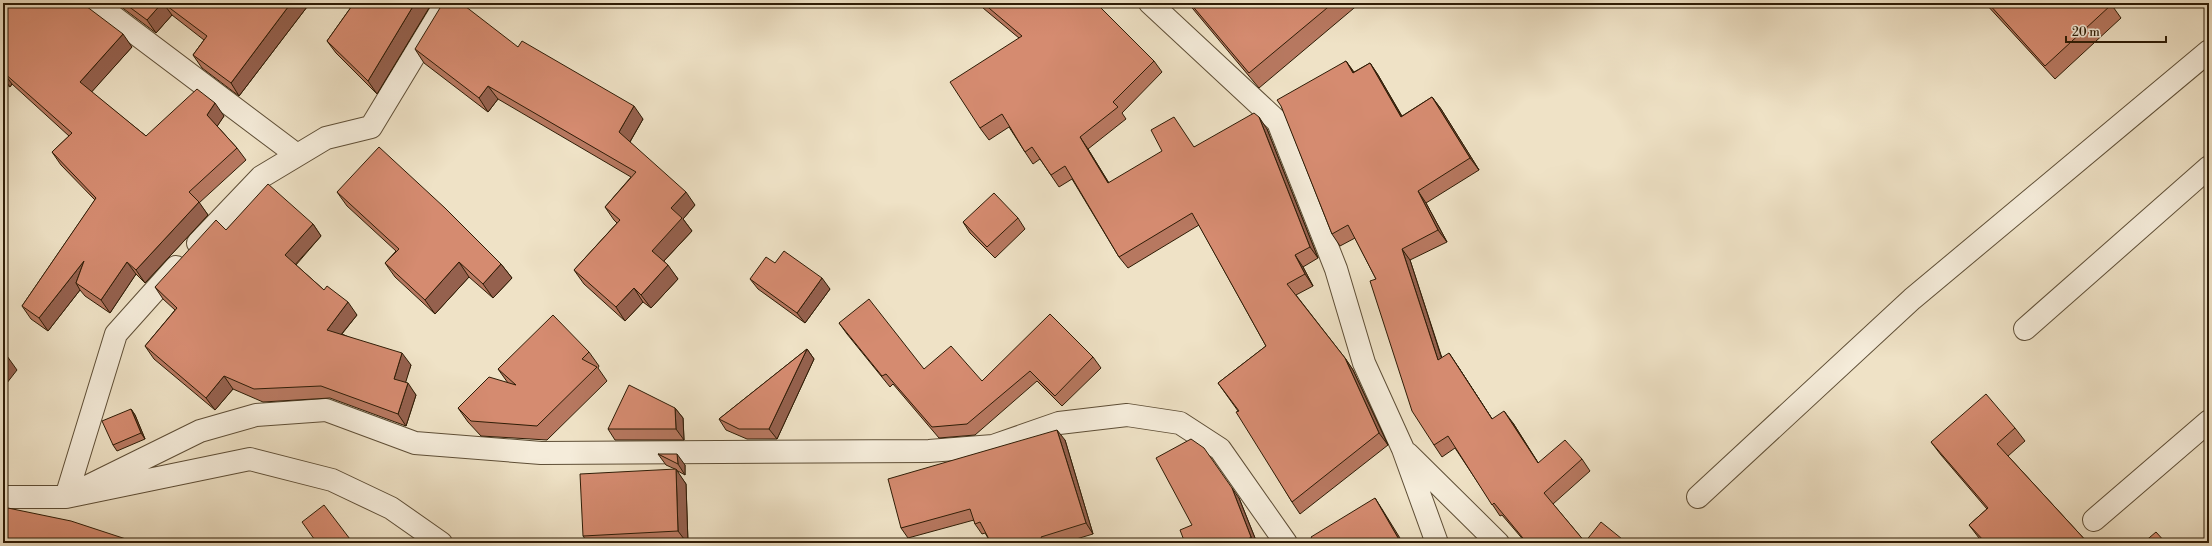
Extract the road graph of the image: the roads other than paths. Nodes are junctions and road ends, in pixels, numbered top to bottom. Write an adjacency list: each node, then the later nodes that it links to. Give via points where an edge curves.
1 (95, 3): 5 (street)
2 (446, 3): 5 (street, via 371,127 326,138)
3 (1150, 3): 9 (street, via 1278,122 1336,269 1364,364)
4 (2209, 51): 10 (street, via 1912,299)
5 (297, 155): 12 (street, via 261,177 116,334)
6 (2209, 167): 7 (street)
7 (2024, 329)
8 (2209, 422): 13 (street)
9 (1403, 449): 16 (street); 17 (street)
10 (1698, 496)
11 (3, 497): 12 (street)
12 (66, 497): 14 (street, via 250,459 332,480 391,508); 15 (street, via 200,431 256,414 326,410 415,443 542,453 929,451 993,446 1059,423 1127,415 1180,423 1220,449)
13 (2094, 520)
14 (441, 543)
15 (1286, 543)
16 (1437, 543)
17 (1498, 543)

